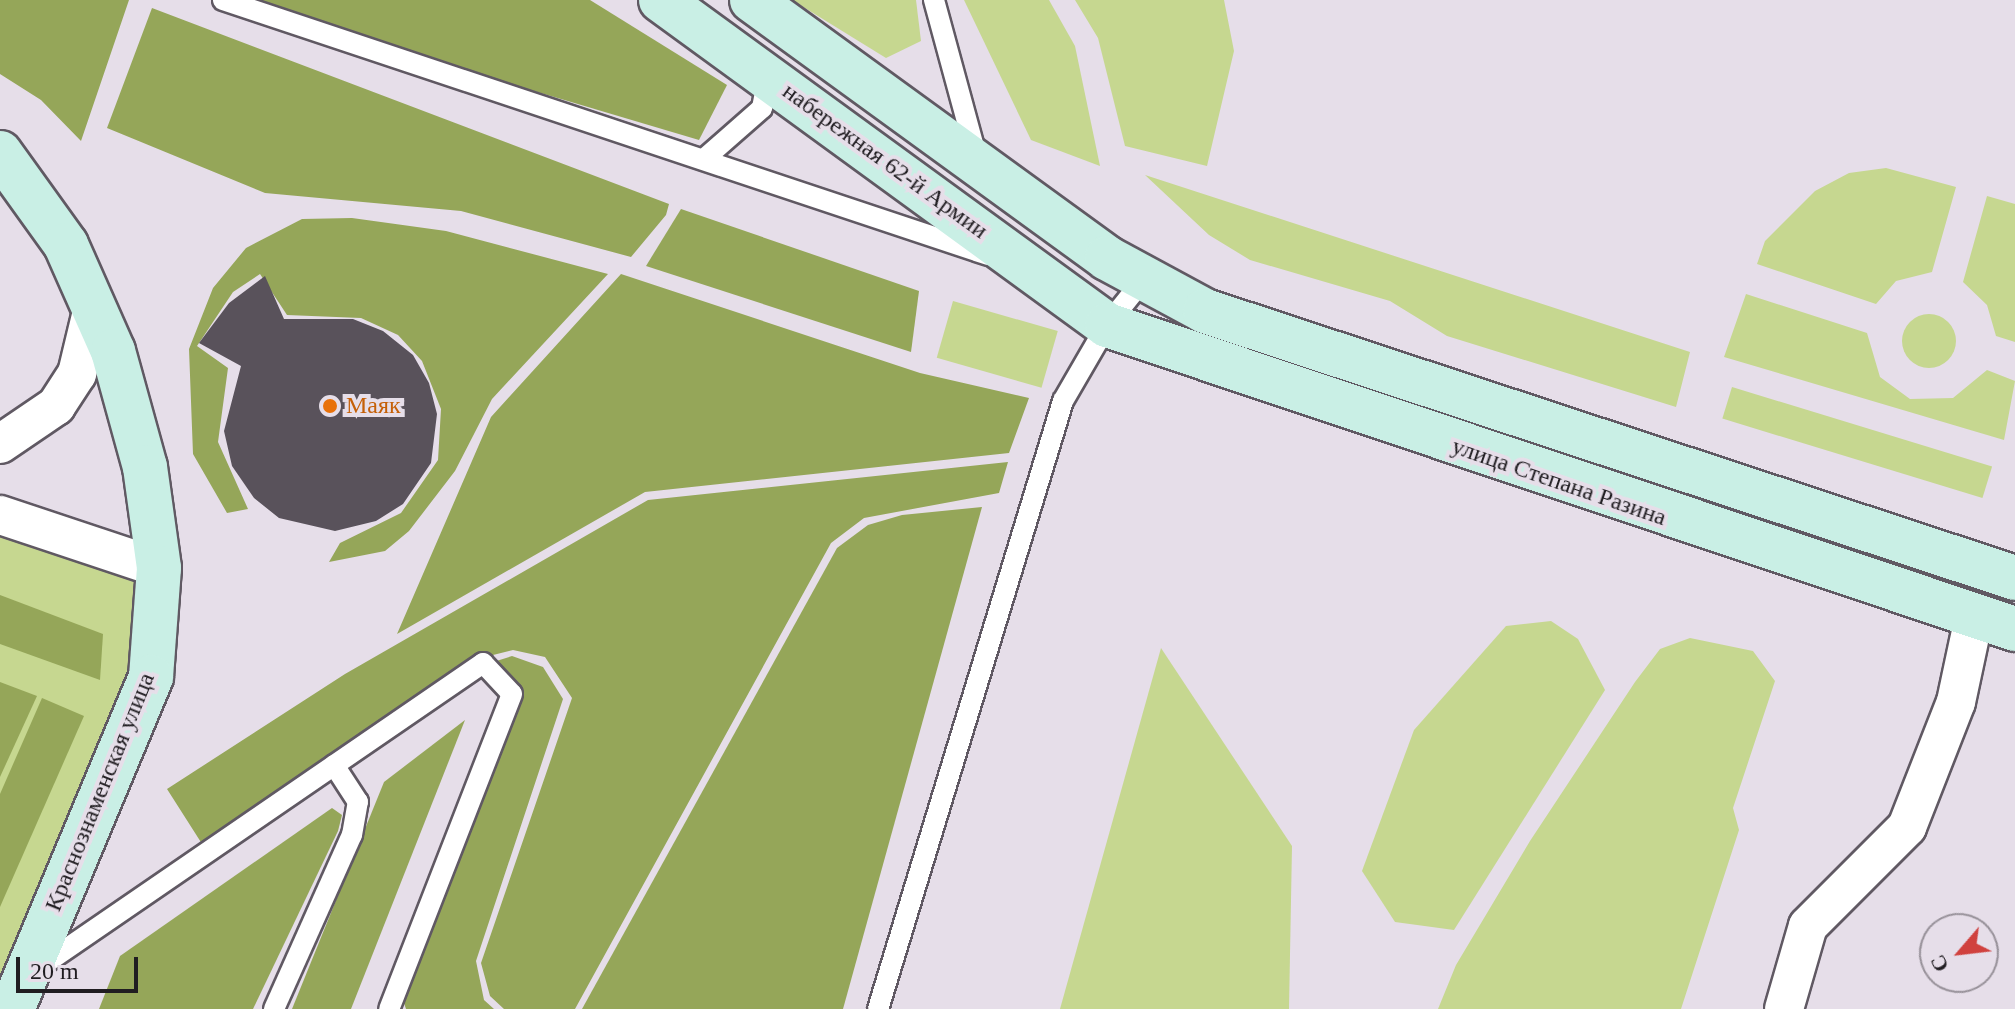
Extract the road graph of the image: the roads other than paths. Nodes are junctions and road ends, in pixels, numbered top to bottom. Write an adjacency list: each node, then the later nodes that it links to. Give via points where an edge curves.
1 (223, 0): 7 (lane)
2 (661, 0): 5 (main road, набережная 62-й Армии)
3 (752, 0): 8 (main road)
4 (934, 0): 8 (lane)
5 (768, 77): 7 (lane, via 762,108); 9 (main road, набережная 62-й Армии)
6 (0, 153): 11 (main road, via 66,245)
7 (704, 159): 9 (lane)
8 (980, 166): 10 (main road)
9 (1041, 273): 12 (main road, набережная 62-й Армии)
10 (1144, 279): 12 (lane); 16 (main road, улица Степана Разина, via 1205,311)
11 (94, 303): 13 (street, via 77,374 56,406); 15 (main road, via 131,406)
12 (1107, 325): 17 (main road, улица Степана Разина); 23 (lane, via 1063,401)
13 (0, 444)
14 (0, 515): 15 (street)
15 (159, 568): 20 (main road, Краснознаменская улица, via 151,677)
16 (2015, 578)
17 (1974, 617): 18 (main road, улица Степана Разина); 24 (street, via 1956,702 1907,827 1808,926)
18 (2015, 629)
19 (334, 765): 20 (lane); 21 (lane, via 358,802 352,835); 22 (lane, via 483,663 512,694)
20 (18, 994)
21 (274, 1009)
22 (389, 1009)
23 (878, 1009)
24 (1784, 1009)

